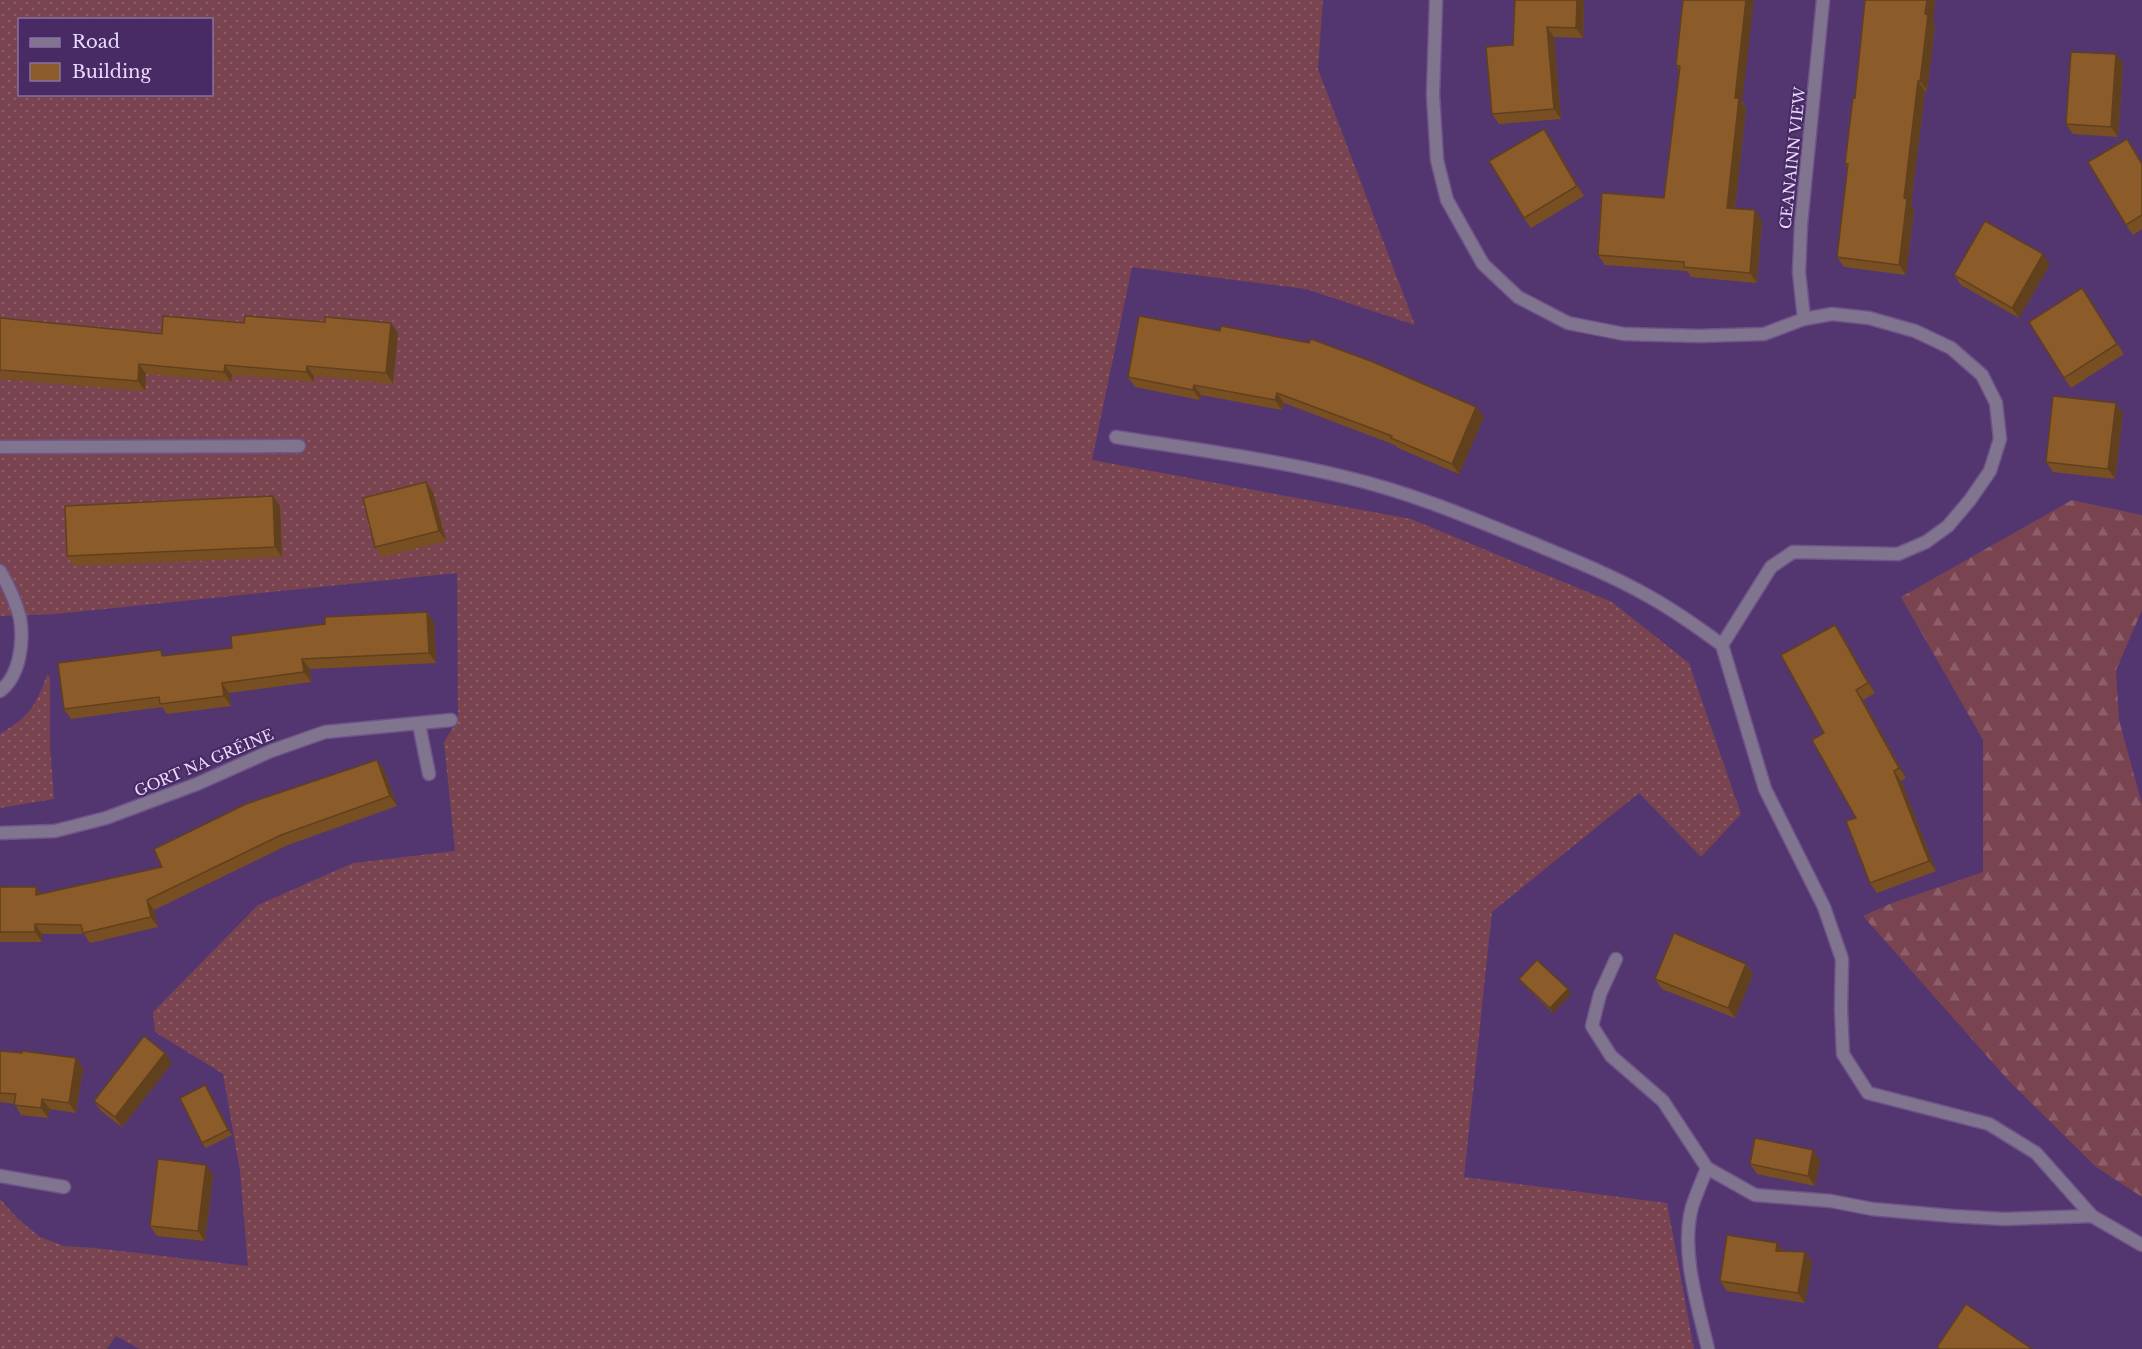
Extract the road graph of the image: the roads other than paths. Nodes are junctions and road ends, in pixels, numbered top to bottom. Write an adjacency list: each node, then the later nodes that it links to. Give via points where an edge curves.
1 (1436, 0): 3 (street, via 1433,95 1437,160 1447,200 1483,264 1518,297 1568,322 1624,334 1764,334)
2 (1824, 0): 3 (street, CEANAINN VIEW, via 1801,224 1799,272)
3 (1804, 319): 8 (street, via 1832,314 1869,318 1915,331 1951,348 1982,375 1996,403 2000,439 1990,471 1948,526 1926,542 1898,554 1793,552 1771,567)
4 (1116, 437): 8 (street, via 1345,477 1406,494 1589,567 1649,596)
5 (299, 446): 6 (street)
6 (0, 447)
7 (0, 571): 9 (street, via 20,619 20,657 10,684)
8 (1722, 645): 18 (street, via 1765,789 1824,907 1842,959 1843,1054 1868,1093 1989,1124 2036,1153)
9 (0, 691)
10 (451, 720): 11 (street, GORT NA GRÉINE)
11 (419, 724): 12 (street); 13 (street, GORT NA GRÉINE, via 325,732 106,818 55,831)
12 (429, 774)
13 (0, 833)
14 (1616, 959): 15 (street, via 1600,994 1592,1026 1611,1056 1663,1101)
15 (1707, 1168): 18 (street, via 1755,1195 1952,1216 2004,1219); 20 (street, via 1692,1209 1689,1233 1690,1273)
16 (0, 1176): 17 (street)
17 (64, 1187)
18 (2092, 1215): 19 (street)
19 (2142, 1245)
20 (1708, 1349)

